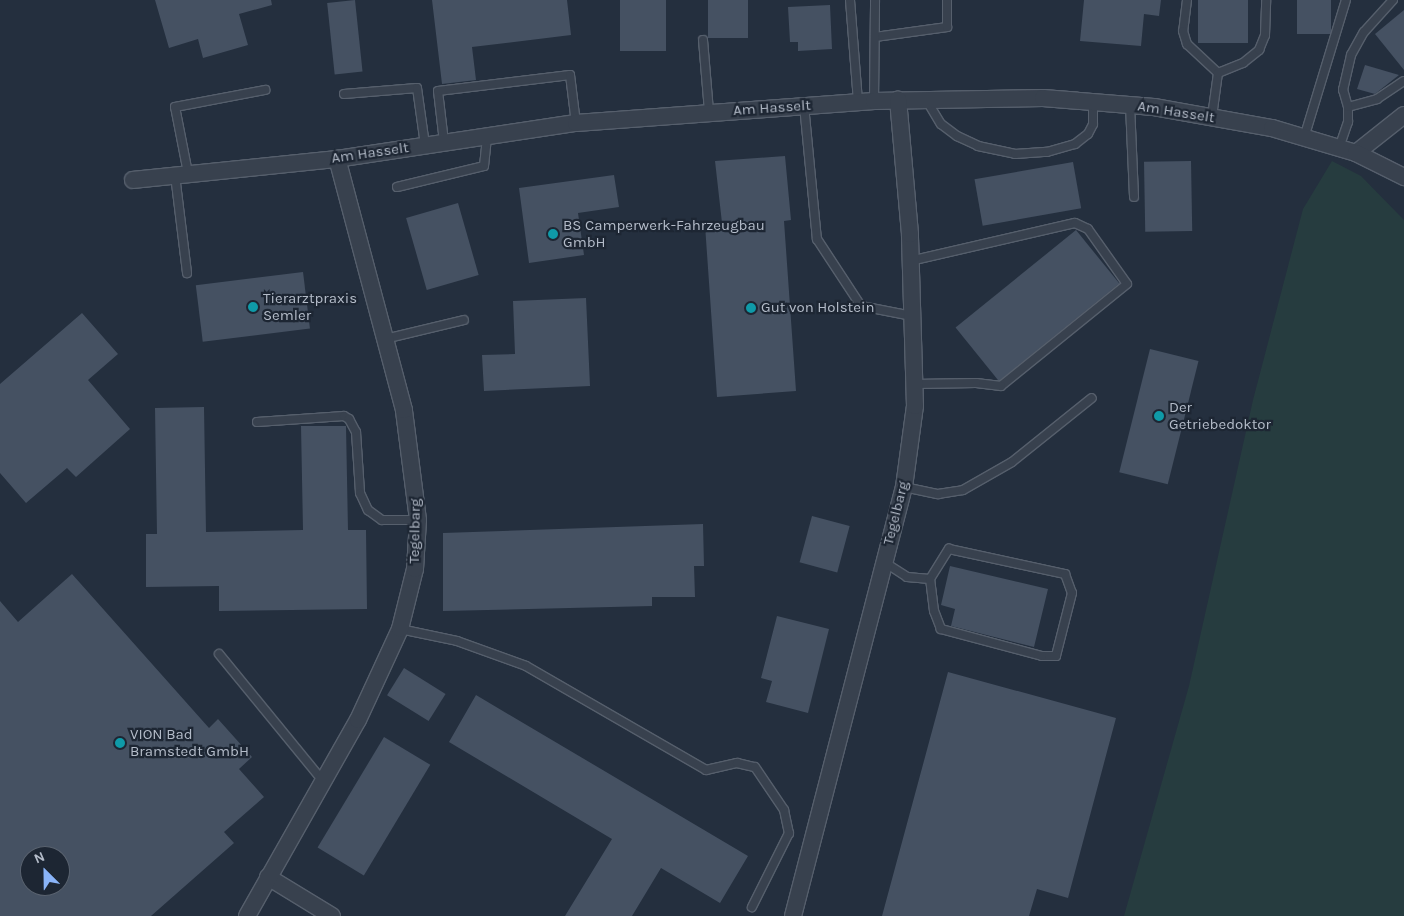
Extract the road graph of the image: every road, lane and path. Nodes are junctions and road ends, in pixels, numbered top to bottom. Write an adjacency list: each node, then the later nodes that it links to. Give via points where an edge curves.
1 (850, 0): 16 (lane)
2 (875, 0): 8 (lane)
3 (947, 0): 8 (lane, via 947,27)
4 (1187, 0): 10 (lane, via 1184,31 1187,44)
5 (1266, 0): 10 (lane, via 1265,35 1259,50 1244,62)
6 (1346, 0): 26 (lane)
7 (1394, 0): 20 (lane, via 1364,32 1351,55 1343,90)
8 (875, 37): 16 (lane)
9 (704, 40): 21 (lane)
10 (1218, 73): 23 (lane)
11 (1404, 81): 20 (lane, via 1377,99)
12 (265, 90): 32 (lane, via 175,107)
13 (344, 94): 28 (lane, via 417,88)
14 (926, 99): 15 (street, Am Hasselt); 17 (street, Am Hasselt, via 1043,98); 17 (lane, via 941,124 957,136 978,146 1015,154 1047,152 1074,144 1088,134 1093,124)
15 (898, 100): 16 (street, Am Hasselt); 37 (street, Tegelbarg)
16 (866, 101): 18 (street, Am Hasselt)
17 (1093, 102): 19 (street, Am Hasselt)
18 (804, 105): 21 (street, Am Hasselt); 39 (lane, via 817,239 861,306)
19 (1130, 105): 23 (street, Am Hasselt); 36 (lane)
20 (1348, 108): 29 (lane, via 1348,122)
21 (709, 112): 24 (street, Am Hasselt)
22 (1404, 114): 30 (street)
23 (1212, 118): 26 (street, Am Hasselt)
24 (576, 123): 25 (street, Am Hasselt); 27 (lane, via 570,74 438,91)
25 (487, 136): 27 (street, Am Hasselt); 35 (lane, via 484,166)
26 (1304, 138): 29 (street, Am Hasselt)
27 (444, 142): 28 (street, Am Hasselt)
28 (425, 145): 31 (street, Am Hasselt)
29 (1340, 148): 30 (street, Am Hasselt)
30 (1356, 153): 33 (street, Am Hasselt)
31 (337, 159): 32 (street, Am Hasselt); 41 (street, Tegelbarg)
32 (182, 174): 34 (street, Am Hasselt); 38 (lane)
33 (1404, 177)
34 (133, 180)
35 (397, 187)
36 (1134, 197)
37 (910, 261): 39 (street, Tegelbarg); 42 (lane, via 1075,223 1088,229 1127,284 1001,386)
38 (187, 273)
39 (912, 316): 42 (street, Tegelbarg)
40 (464, 320): 41 (lane)
41 (383, 340): 46 (street, Tegelbarg, via 404,410)
42 (914, 384): 45 (street, Tegelbarg, via 915,406)
43 (1092, 398): 45 (lane, via 1012,462 963,490 938,494)
44 (257, 422): 46 (lane, via 344,416 349,419 356,432 360,493 368,510 382,520)
45 (904, 487): 47 (street, Tegelbarg)
46 (418, 520): 49 (street, Tegelbarg, via 415,569)
47 (884, 562): 48 (lane, via 907,576); 56 (street, Tegelbarg)
48 (930, 579): 48 (lane, via 949,549 1065,574 1072,593 1056,656 1042,656 940,630)
49 (400, 629): 51 (street, Tegelbarg, via 358,720); 53 (lane, via 457,641 532,668 706,770 737,763 755,768 784,810 789,833)
50 (219, 654): 51 (lane)
51 (323, 781): 52 (street, Tegelbarg)
52 (268, 877): 54 (street, Tegelbarg); 55 (street)
53 (752, 907)
54 (247, 916)
55 (332, 916)
56 (793, 916)

